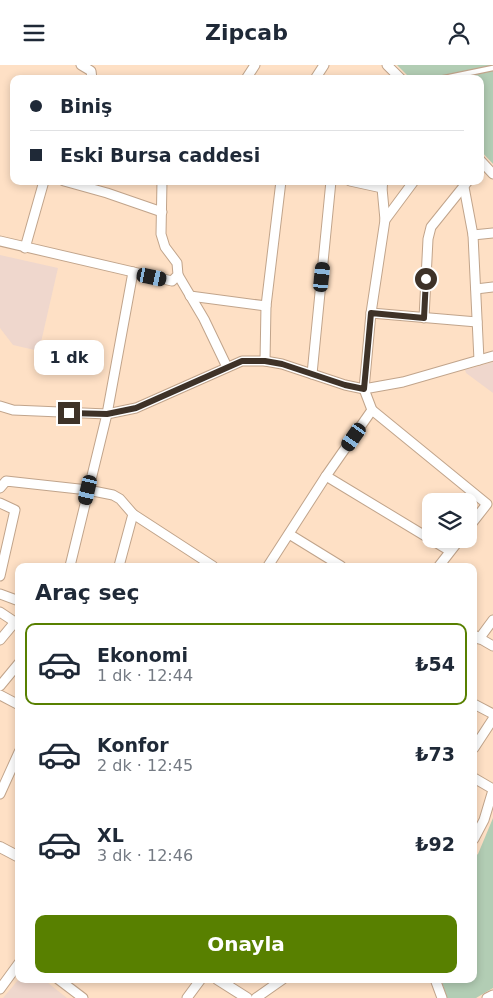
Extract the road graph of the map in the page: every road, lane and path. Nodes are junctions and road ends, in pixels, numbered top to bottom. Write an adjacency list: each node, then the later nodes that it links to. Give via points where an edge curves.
1 (81, 65): 4 (street, via 91,71)
2 (387, 65): 5 (street)
3 (493, 68): 6 (lane)
4 (92, 75)
5 (396, 75)
6 (459, 75)
7 (43, 185): 21 (street)
8 (78, 185): 16 (street)
9 (162, 185): 16 (street)
10 (281, 185): 27 (street)
11 (331, 185): 35 (street)
12 (383, 185): 17 (street)
13 (411, 185): 17 (street)
14 (465, 185): 29 (street, via 431,227)
15 (466, 185): 19 (street)
16 (162, 212): 23 (street, via 161,233 165,247 177,263)
17 (385, 220): 28 (street)
18 (493, 233): 19 (street)
19 (472, 235): 25 (street)
20 (0, 241): 21 (street)
21 (25, 248): 22 (street)
22 (133, 272): 23 (street, via 172,281); 39 (street)
23 (178, 275): 26 (street)
24 (493, 287): 25 (street)
25 (476, 289): 30 (street)
26 (190, 296): 27 (street); 34 (street)
27 (266, 306): 33 (street)
28 (371, 313): 29 (street); 36 (street)
29 (424, 318): 30 (street)
30 (477, 322): 32 (street)
31 (493, 356): 32 (street)
32 (479, 360): 36 (street, via 403,382)
33 (265, 361): 34 (street, via 242,361); 35 (street)
34 (226, 367): 39 (street, via 136,408)
35 (312, 374): 36 (street)
36 (364, 389): 38 (street)
37 (0, 406): 39 (street, via 13,410)
38 (372, 410): 40 (street); 43 (street)
39 (107, 414): 42 (street)
40 (326, 476): 48 (street); 50 (street)
41 (0, 488): 42 (street, via 6,481)
42 (88, 490): 46 (street, via 113,495); 51 (street)
43 (474, 493)
44 (477, 496): 47 (street, via 487,504)
45 (0, 503): 57 (street, via 15,510)
46 (133, 514): 52 (street); 53 (street)
47 (477, 517)
48 (289, 534): 54 (street); 55 (street)
49 (452, 548): 50 (street)
50 (450, 551): 56 (street)
51 (71, 563)
52 (120, 563)
53 (208, 563)
54 (270, 563)
55 (336, 563)
56 (441, 563)
57 (0, 576)
58 (0, 595): 59 (street)
59 (15, 600)
60 (0, 612): 64 (street, via 15,622)
61 (493, 620): 62 (street)
62 (477, 636)
63 (477, 638): 65 (street)
64 (0, 640)
65 (493, 646)
66 (15, 668): 67 (street)
67 (0, 687)
68 (0, 695): 69 (street)
69 (15, 703)
70 (477, 706): 71 (street)
71 (493, 714)
72 (493, 719): 73 (street)
73 (477, 743)
74 (15, 761): 77 (street)
75 (477, 780): 76 (street)
76 (493, 790): 78 (street)
77 (0, 794)
78 (477, 833)
79 (0, 847): 80 (street)
80 (15, 855)
81 (15, 968): 87 (street)
82 (63, 983): 89 (street)
83 (198, 983): 90 (street)
84 (223, 983): 91 (street)
85 (277, 983): 92 (street)
86 (436, 983): 93 (street)
87 (0, 989)
88 (493, 995): 94 (street)
89 (83, 998)
90 (187, 998)
91 (247, 998)
92 (256, 998)
93 (442, 998)
94 (487, 998)

